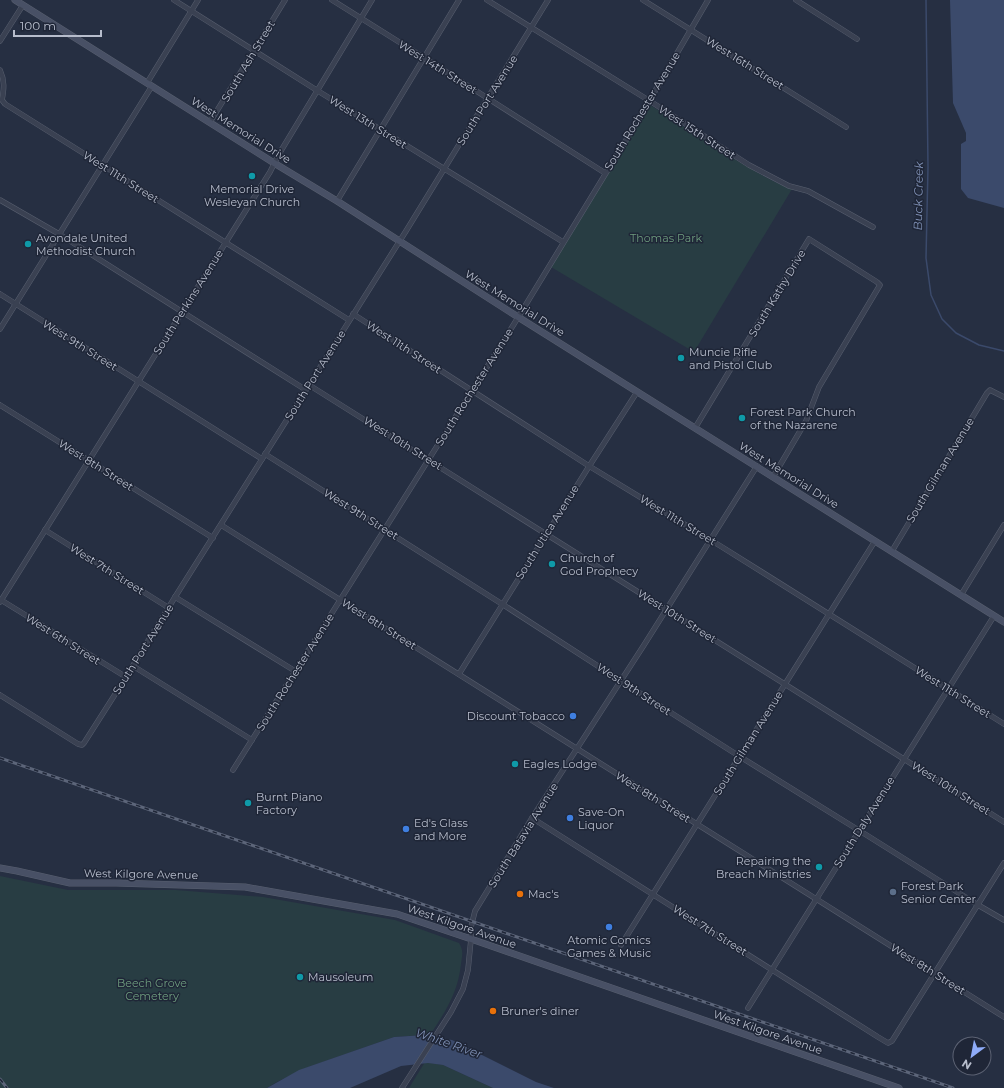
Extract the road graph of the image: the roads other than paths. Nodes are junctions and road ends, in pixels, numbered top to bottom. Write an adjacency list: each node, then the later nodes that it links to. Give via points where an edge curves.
1 (15, 0): 13 (main road, West Memorial Drive)
2 (174, 0): 14 (street, West 13th Street)
3 (198, 0): 14 (street)
4 (285, 0): 20 (street, South Ash Street)
5 (332, 0): 15 (street, West 14th Street)
6 (372, 0): 15 (street, South Perkins Avenue)
7 (459, 0): 21 (street)
8 (487, 0): 16 (street, West 15th Street)
9 (548, 0): 16 (street, South Port Avenue)
10 (643, 0): 17 (street, West 16th Street)
11 (708, 0): 17 (street, South Rochester Avenue)
12 (796, 0): 18 (street)
13 (23, 5): 19 (street); 23 (main road, West Memorial Drive)
14 (191, 11): 20 (street, West 13th Street); 23 (street)
15 (361, 18): 21 (street, West 14th Street); 24 (street, South Perkins Avenue)
16 (532, 28): 25 (street, South Port Avenue); 27 (street, West 15th Street)
17 (691, 29): 27 (street, South Rochester Avenue); 29 (street, West 16th Street)
18 (857, 39)
19 (0, 41)
20 (254, 50): 24 (street, West 13th Street); 28 (street, South Ash Street)
21 (424, 57): 25 (street, West 14th Street); 30 (street)
22 (0, 70): 26 (street, West 11th Street, via 4,85)
23 (150, 84): 28 (main road, West Memorial Drive); 32 (street)
24 (318, 90): 30 (street, West 13th Street); 31 (street, South Perkins Avenue)
25 (488, 98): 33 (street, South Port Avenue); 34 (street, West 14th Street)
26 (1, 101): 32 (street, West 11th Street)
27 (648, 101): 34 (street, South Rochester Avenue); 37 (street, West 15th Street, via 749,165 789,186 808,191)
28 (210, 122): 31 (main road, West Memorial Drive)
29 (846, 127)
30 (380, 130): 33 (street, West 13th Street); 36 (street)
31 (274, 163): 36 (main road, West Memorial Drive); 40 (street, South Perkins Avenue)
32 (103, 165): 38 (street); 40 (street, West 11th Street)
33 (444, 169): 39 (street, South Port Avenue); 41 (street, West 13th Street)
34 (605, 173): 41 (street, South Rochester Avenue)
35 (0, 200): 38 (street)
36 (337, 201): 39 (main road, West Memorial Drive)
37 (872, 227)
38 (59, 234): 43 (street); 44 (street)
39 (399, 241): 45 (street, South Port Avenue); 46 (main road, West Memorial Drive)
40 (226, 242): 44 (street, South Perkins Avenue); 47 (street, West 11th Street)
41 (563, 242): 46 (street, South Rochester Avenue)
42 (0, 294): 43 (street, West 9th Street)
43 (15, 304): 48 (street); 49 (street, West 9th Street)
44 (182, 312): 49 (street, South Perkins Avenue); 51 (street)
45 (353, 314): 47 (street, South Port Avenue); 52 (street, West 11th Street)
46 (518, 317): 52 (street, South Rochester Avenue); 53 (main road, West Memorial Drive)
47 (349, 320): 50 (street, South Port Avenue)
48 (0, 329)
49 (139, 381): 58 (street, West 9th Street); 60 (street, South Perkins Avenue)
50 (309, 384): 51 (street, South Port Avenue); 59 (street, West 10th Street)
51 (306, 390): 57 (street, South Port Avenue)
52 (471, 390): 59 (street, South Rochester Avenue); 61 (street, West 11th Street)
53 (638, 392): 56 (main road, West Memorial Drive); 61 (street, South Utica Avenue)
54 (1004, 397): 72 (street, South Gilman Avenue, via 990,390 987,393)
55 (0, 405): 60 (street, West 8th Street)
56 (695, 428): 62 (main road, West Memorial Drive); 63 (street, South Kathy Drive, via 809,239 880,285 819,387 806,421)
57 (266, 454): 58 (street, South Port Avenue); 66 (street, West 9th Street)
58 (262, 459): 64 (street, South Port Avenue)
59 (428, 459): 66 (street, South Rochester Avenue); 68 (street, West 10th Street)
60 (89, 460): 67 (street, South Perkins Avenue); 69 (street, West 8th Street)
61 (589, 466): 68 (street, South Utica Avenue); 70 (street, West 11th Street)
62 (757, 466): 63 (main road, West Memorial Drive); 70 (street, South Batavia Avenue)
63 (773, 477): 71 (main road, West Memorial Drive)
64 (221, 525): 69 (street, South Port Avenue); 75 (street, West 8th Street)
65 (1004, 525): 73 (street)
66 (384, 529): 75 (street, South Rochester Avenue); 77 (street, West 9th Street)
67 (45, 530): 76 (street, South Perkins Avenue); 78 (street, West 7th Street)
68 (546, 534): 77 (street, South Utica Avenue); 79 (street, West 10th Street)
69 (213, 538): 74 (street, South Port Avenue)
70 (710, 539): 79 (street, South Batavia Avenue); 80 (street, West 11th Street)
71 (875, 541): 72 (main road, West Memorial Drive); 80 (street, South Gilman Avenue)
72 (892, 551): 73 (main road, West Memorial Drive)
73 (961, 595): 81 (main road, West Memorial Drive)
74 (175, 597): 78 (street, South Port Avenue); 84 (street)
75 (340, 600): 84 (street, South Rochester Avenue); 85 (street, West 8th Street)
76 (1, 601): 86 (street, West 6th Street)
77 (502, 604): 85 (street, South Utica Avenue); 87 (street, West 9th Street)
78 (169, 608): 83 (street, South Port Avenue)
79 (666, 610): 87 (street, South Batavia Avenue); 88 (street, West 10th Street)
80 (829, 614): 88 (street, South Gilman Avenue); 89 (street, West 11th Street)
81 (994, 616): 82 (main road, West Memorial Drive); 89 (street, South Daly Avenue)
82 (1004, 622)
83 (133, 666): 86 (street, South Port Avenue); 92 (street)
84 (295, 671): 92 (street, South Rochester Avenue)
85 (459, 674): 93 (street, West 8th Street)
86 (126, 678): 90 (street, South Port Avenue, via 82,744 78,744)
87 (621, 681): 93 (street, South Batavia Avenue); 94 (street, West 9th Street)
88 (785, 684): 94 (street, South Gilman Avenue); 95 (street, West 10th Street)
89 (948, 689): 91 (street, West 11th Street); 95 (street, South Daly Avenue)
90 (0, 695)
91 (1004, 724)
92 (252, 740): 96 (street, South Rochester Avenue)
93 (577, 749): 97 (street, South Batavia Avenue); 99 (street, West 8th Street)
94 (739, 756): 99 (street, South Gilman Avenue); 100 (street, West 9th Street)
95 (904, 759): 98 (street, West 10th Street); 100 (street, South Daly Avenue)
96 (233, 770)
97 (532, 818): 103 (street, West 7th Street); 107 (street, South Batavia Avenue, via 475,911)
98 (1004, 822)
99 (697, 824): 103 (street, South Gilman Avenue); 104 (street, West 8th Street)
100 (860, 831): 104 (street, South Daly Avenue); 105 (street, West 9th Street)
101 (1004, 863): 105 (street)
102 (0, 868): 107 (main road, West Kilgore Avenue, via 70,883 245,887 397,914)
103 (653, 894): 108 (street, South Gilman Avenue); 109 (street, West 7th Street)
104 (816, 899): 109 (street, South Daly Avenue); 110 (street, West 8th Street)
105 (978, 905): 106 (street, West 9th Street); 110 (street)
106 (1004, 920)
107 (471, 939): 113 (street, via 468,970 456,1003); 114 (main road, West Kilgore Avenue)
108 (621, 945)
109 (772, 969): 110 (street, West 7th Street, via 888,1043 892,1041); 111 (street, South Daly Avenue)
110 (934, 973): 112 (street, West 8th Street)
111 (748, 1008)
112 (1004, 1017)
113 (402, 1088)
114 (899, 1088)

